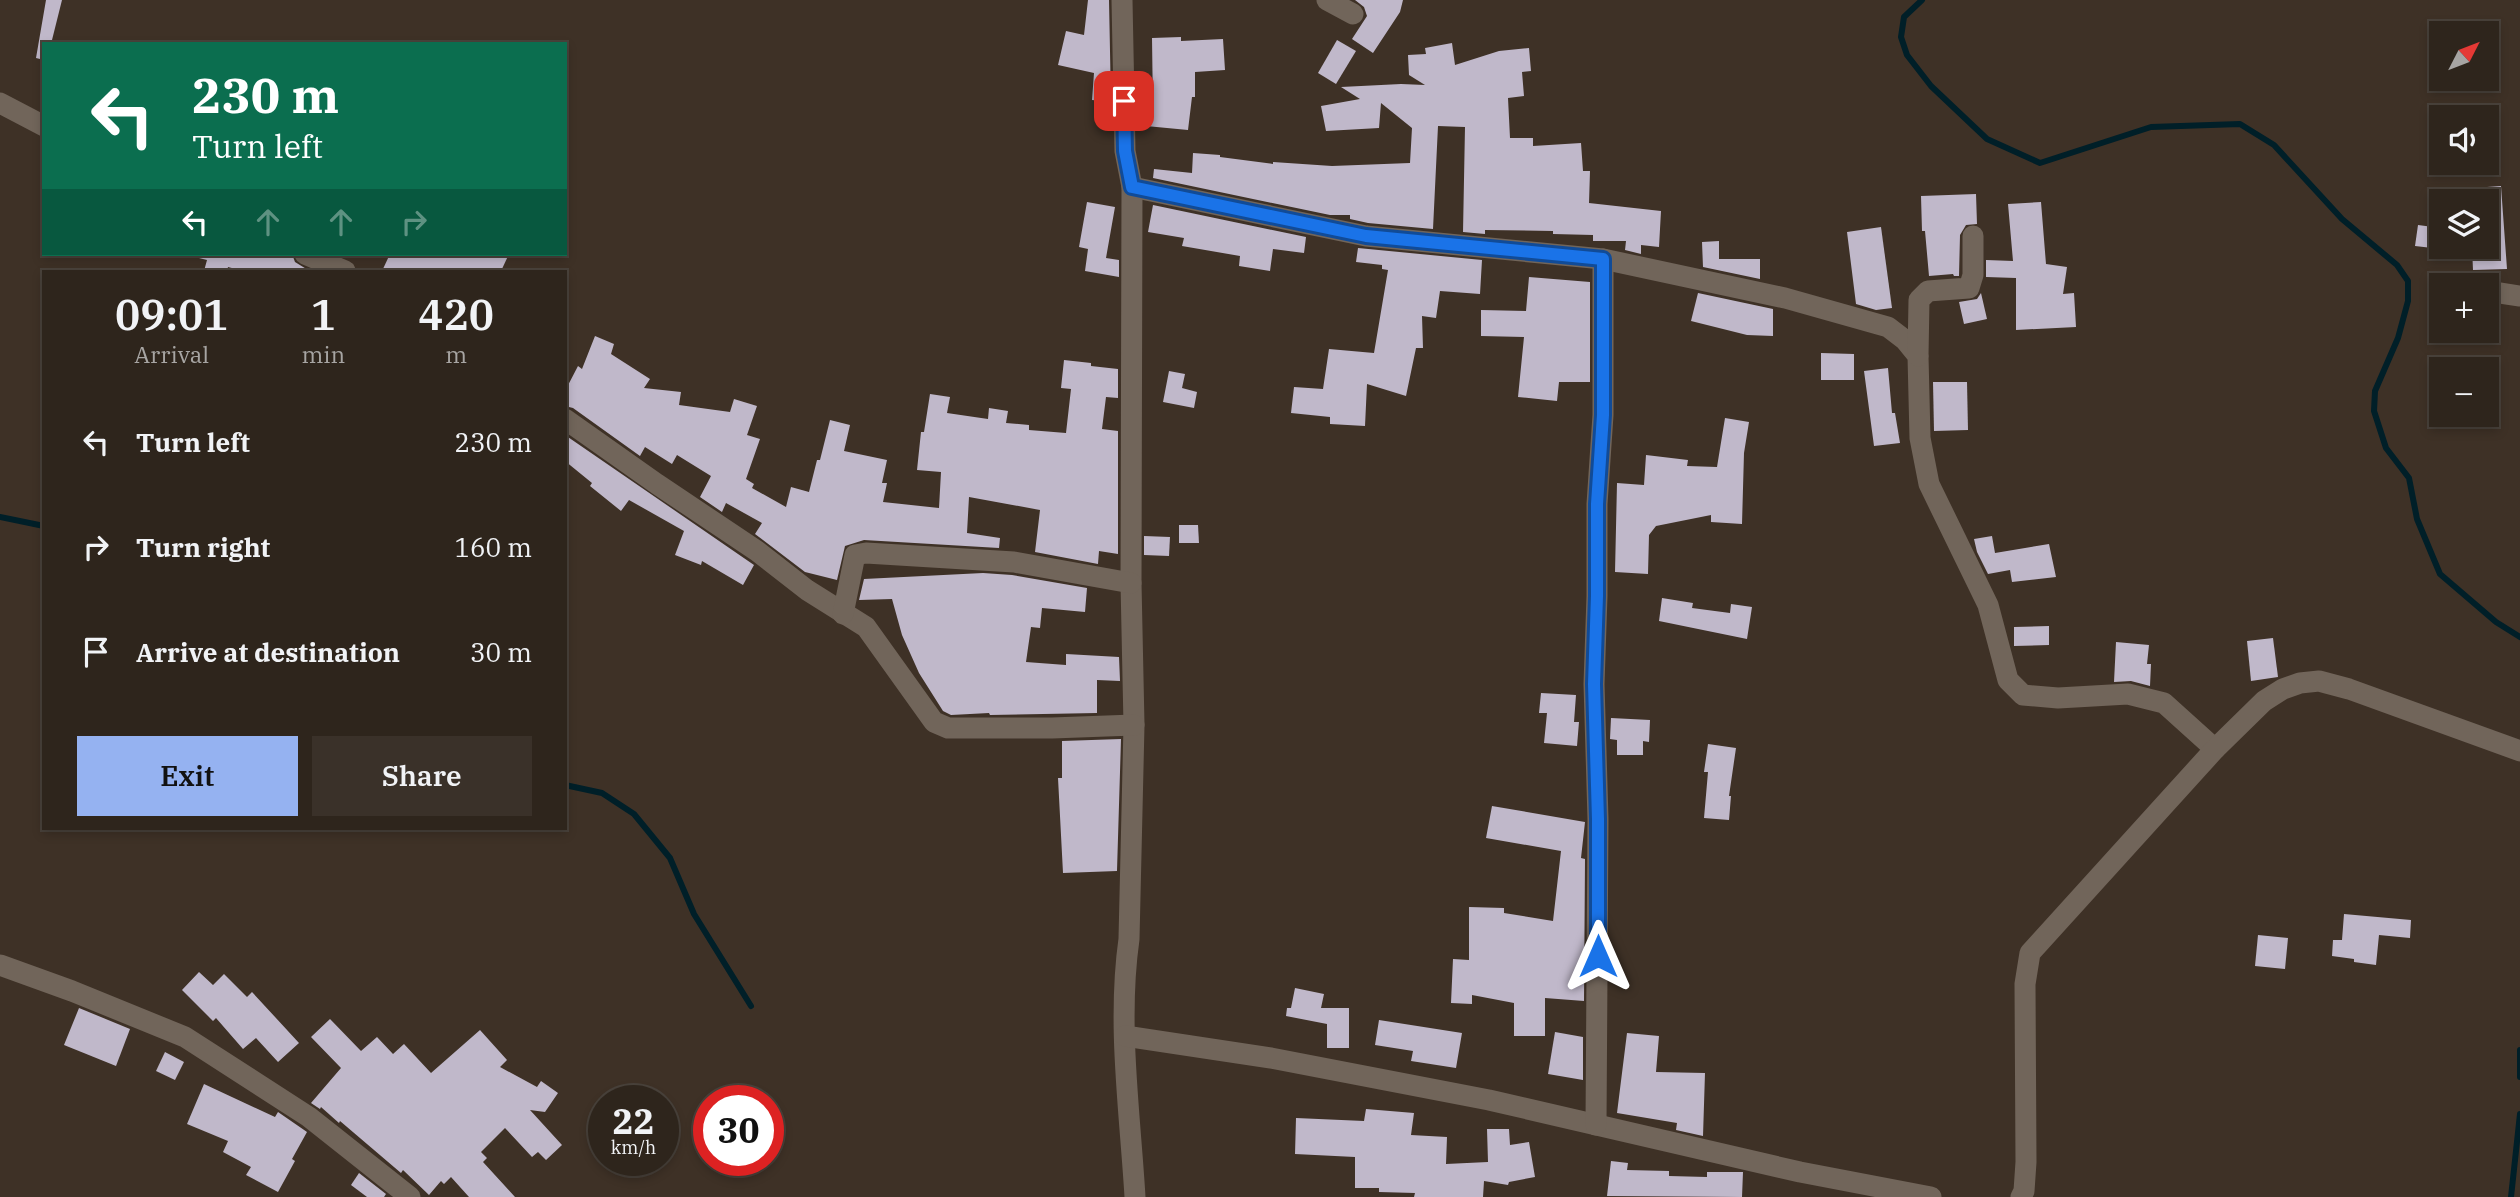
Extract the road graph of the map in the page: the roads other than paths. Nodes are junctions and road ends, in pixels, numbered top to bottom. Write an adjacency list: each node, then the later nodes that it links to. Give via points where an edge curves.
1 (1122, 0): 6 (street, via 1125,151)
2 (1328, 0): 3 (street)
3 (1353, 14)
4 (0, 103): 5 (street)
5 (42, 125)
6 (1132, 187): 9 (street, via 1366,236); 15 (street)
7 (1973, 236): 13 (street, via 1969,288 1928,291 1919,300)
8 (310, 256): 10 (street)
9 (1603, 259): 13 (street, via 1785,298 1888,327); 22 (street, via 1594,684)
10 (343, 270)
11 (2499, 293): 12 (street)
12 (2520, 296)
13 (1918, 356): 18 (street, via 1920,439 1929,484 1988,605 2008,680 2023,695 2128,694 2164,703)
14 (567, 420): 16 (street)
15 (1131, 583): 16 (street, via 1014,562 866,553 855,555); 17 (street)
16 (843, 614): 17 (street, via 866,627 931,720 948,728)
17 (1134, 724): 21 (street)
18 (2216, 749): 19 (street, via 2264,701 2283,689 2319,681); 26 (street, via 2030,953 2025,984 2026,1162)
19 (2520, 751)
20 (0, 965): 23 (street, via 185,1037 309,1117)
21 (1125, 1036): 22 (street, via 1271,1058); 24 (street)
22 (1596, 1125): 25 (street)
23 (410, 1197)
24 (1135, 1197)
25 (1931, 1197)
26 (2021, 1197)

